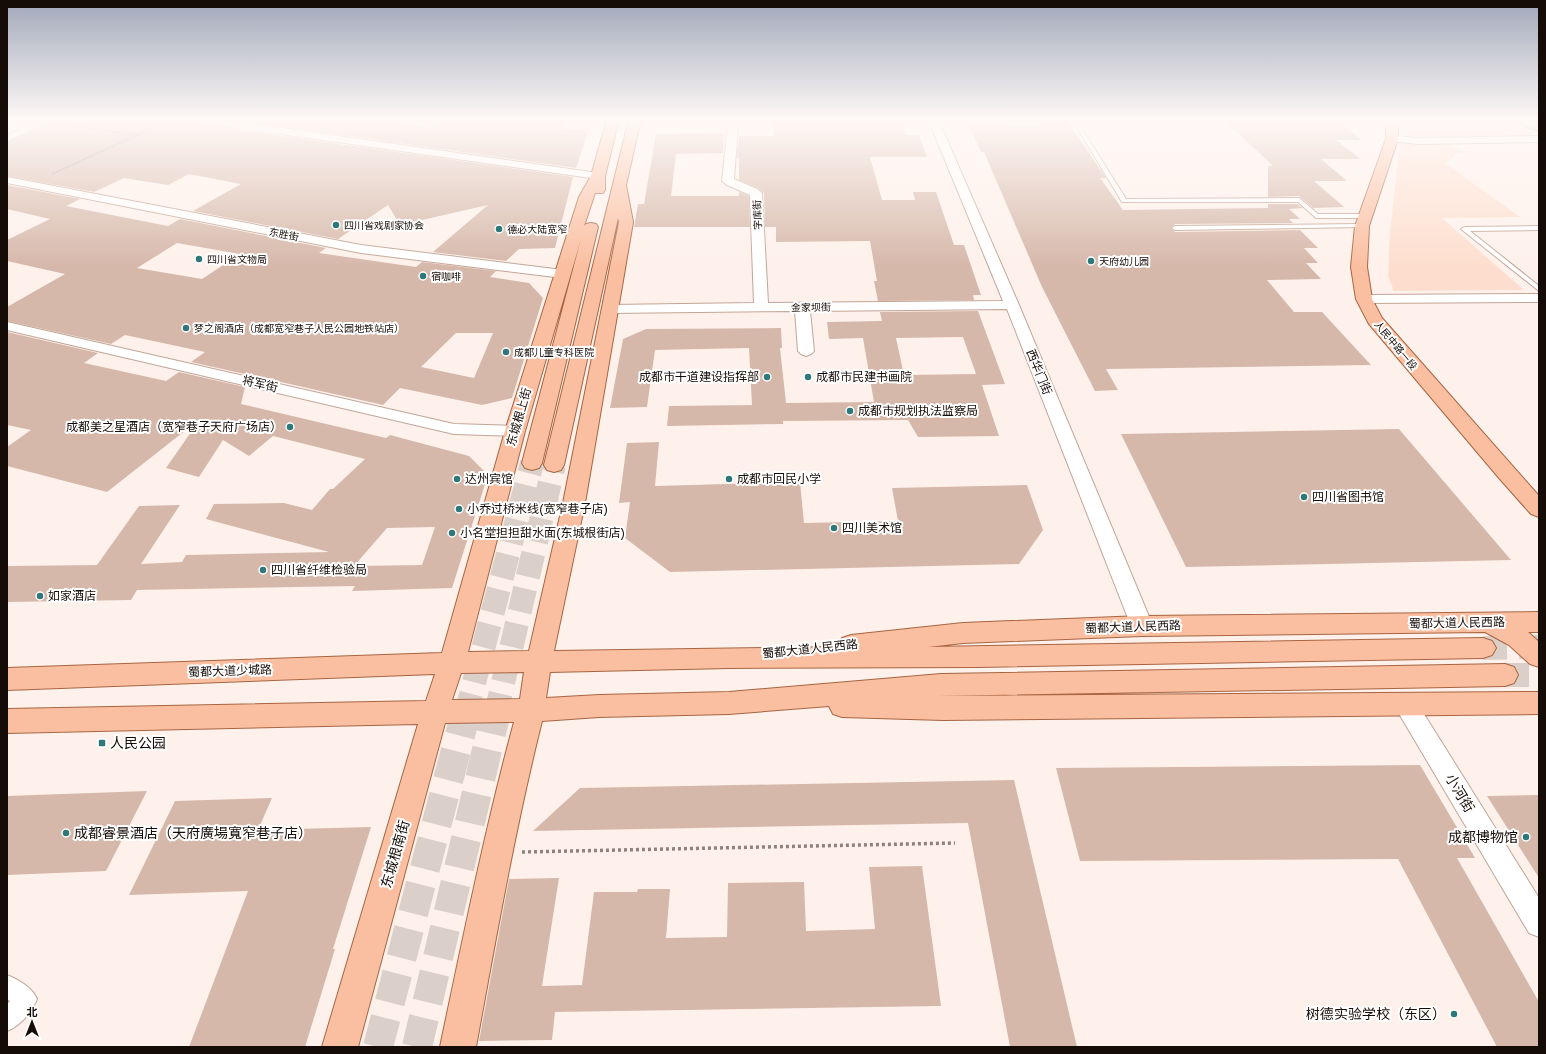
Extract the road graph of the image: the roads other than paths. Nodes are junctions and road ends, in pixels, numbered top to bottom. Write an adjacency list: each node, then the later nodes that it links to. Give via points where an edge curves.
1 (543, 168): 8 (street)
2 (600, 168): 8 (main road, 东城根上街)
3 (624, 168): 10 (main road)
4 (729, 168): 20 (street, 字库街, via 728,181 756,193)
5 (954, 168): 18 (street, 西华门街)
6 (1104, 168): 11 (lane, via 1124,201 1299,200 1316,216)
7 (1382, 168): 11 (main road, 人民中路一段)
8 (598, 176): 14 (main road, 东城根上街, via 586,197); 25 (main road, 东城根上街, via 598,201)
9 (7, 180): 14 (street, 东胜街, via 361,249)
10 (620, 186): 21 (main road, via 626,222); 26 (main road)
11 (1363, 221): 12 (lane); 17 (main road, 人民中路一段, via 1359,267)
12 (1175, 228)
13 (1539, 228): 15 (lane, via 1464,228)
14 (563, 274): 24 (main road, 东城根上街)
15 (1539, 289)
16 (1539, 298): 17 (street)
17 (1364, 299): 27 (main road, 人民中路一段, via 1375,320)
18 (1012, 305): 19 (street, 金家坝街); 30 (street, 西华门街)
19 (802, 307): 20 (street, 金家坝街); 23 (street)
20 (761, 308): 21 (street, 金家坝街)
21 (610, 309): 34 (main road, via 574,503)
22 (7, 326): 24 (street, 将军街, via 454,429)
23 (806, 350)
24 (515, 431): 35 (main road, 东城根上街)
25 (532, 463)
26 (554, 465)
27 (1539, 508)
28 (1488, 622): 29 (main road, 蜀都大道人民西路); 30 (main road, 蜀都大道人民西路); 32 (main road, via 1518,638)
29 (1539, 622)
30 (1142, 626): 33 (main road, 蜀都大道人民西路, via 963,633)
31 (1483, 648): 33 (main road, 蜀都大道人民西路, via 987,657)
32 (1539, 657)
33 (729, 658): 34 (main road, 蜀都大道人民西路)
34 (539, 661): 35 (main road, 蜀都大道人民西路); 41 (main road)
35 (452, 663): 37 (main road, 蜀都大道少城路); 42 (main road, 东城根南街)
36 (1505, 675): 38 (main road, via 941,685)
37 (7, 679)
38 (729, 703): 40 (main road, via 943,708); 41 (main road)
39 (1539, 703): 40 (main road)
40 (1406, 705): 44 (street, 小河街)
41 (531, 710): 42 (main road); 48 (main road, via 496,853)
42 (435, 711): 43 (main road); 47 (main road, 东城根南街)
43 (7, 721)
44 (1539, 923)
45 (7, 986): 46 (street, via 26,999)
46 (7, 1020)
47 (340, 1047)
48 (458, 1047)

